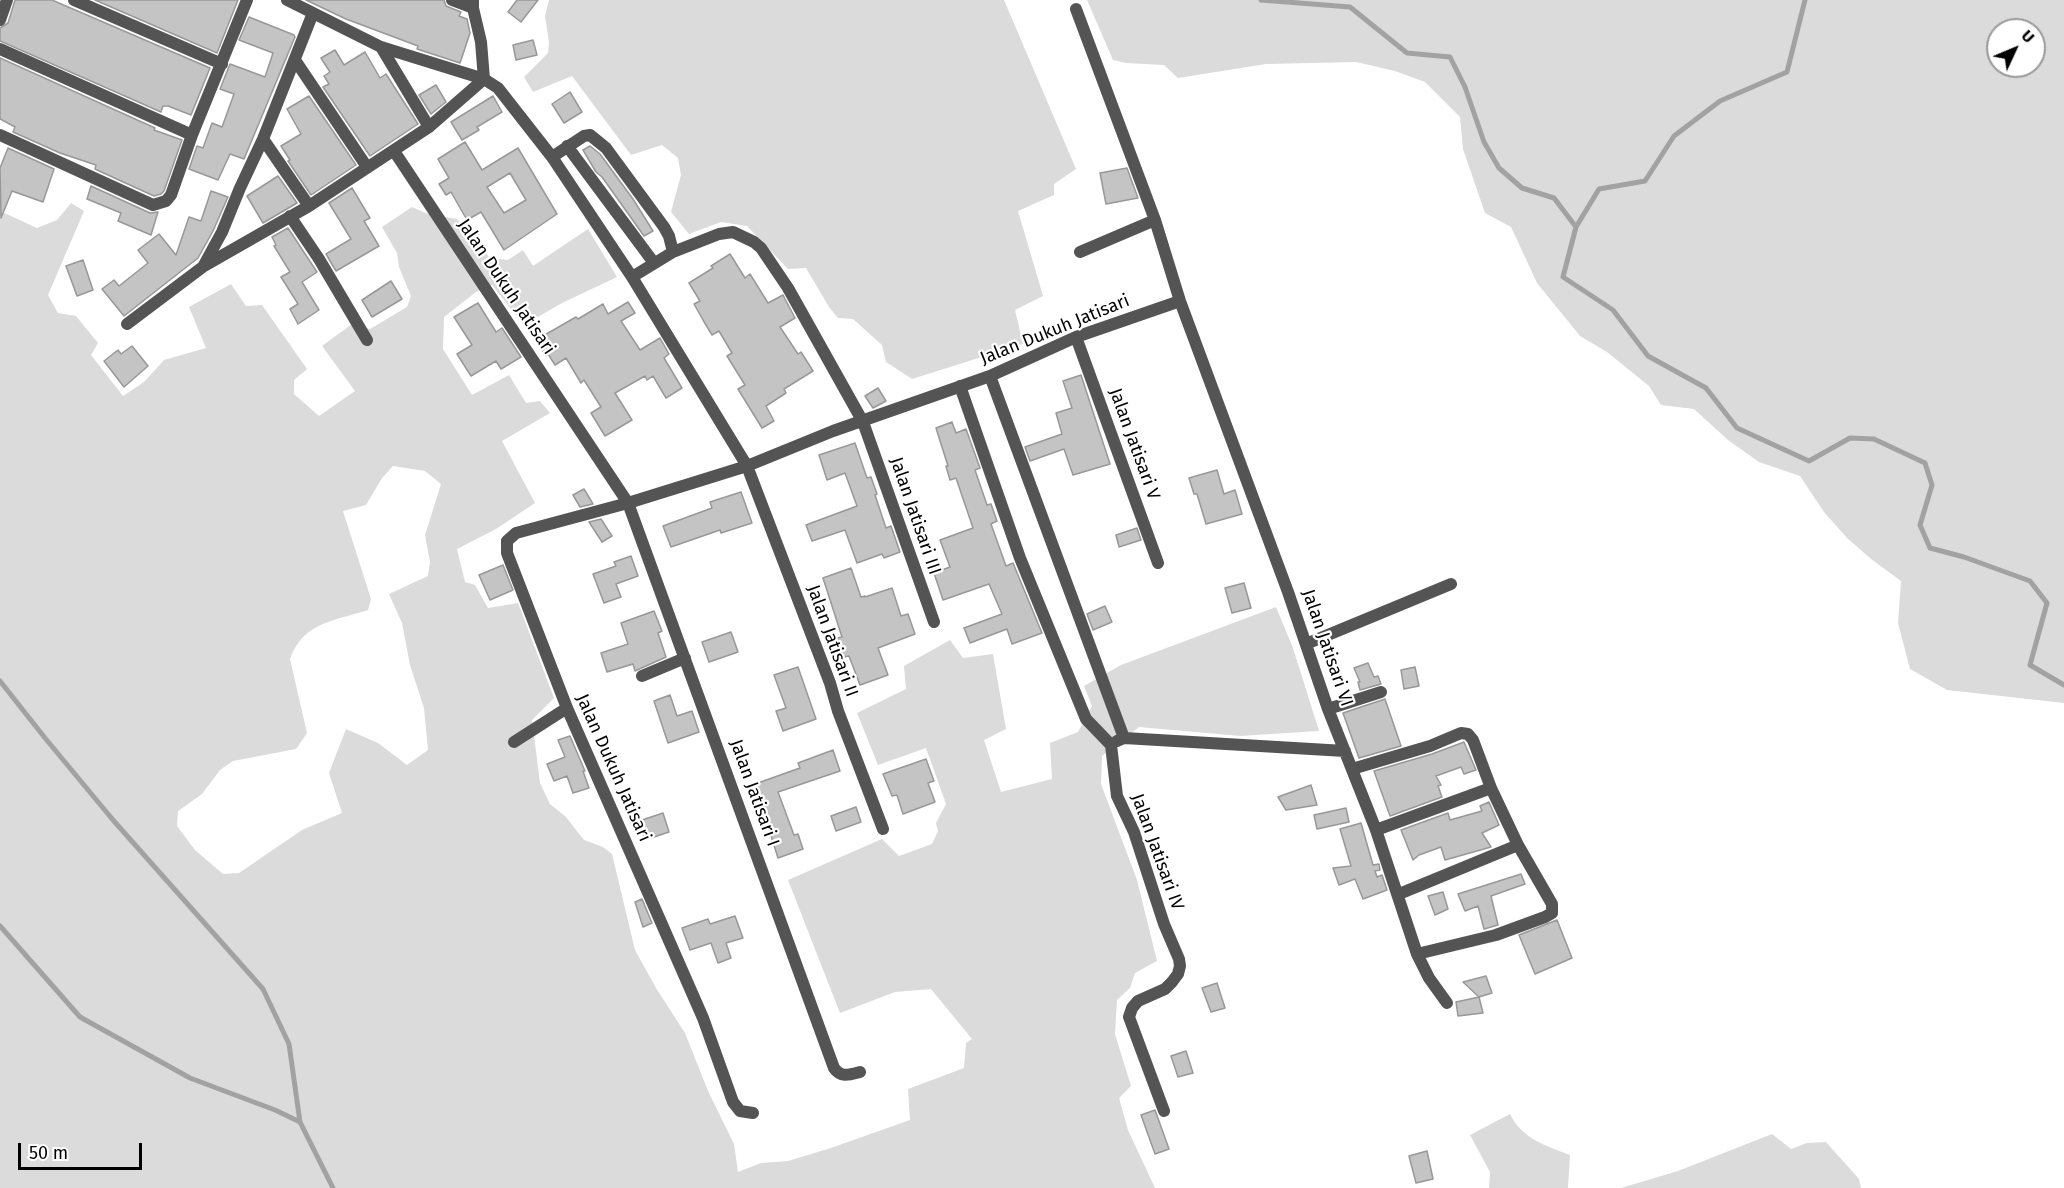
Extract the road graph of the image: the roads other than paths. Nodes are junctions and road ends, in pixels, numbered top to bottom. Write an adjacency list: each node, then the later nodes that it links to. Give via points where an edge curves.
1 (7, 0): 9 (street)
2 (74, 0): 13 (street)
3 (247, 0): 13 (street)
4 (287, 0): 8 (street)
5 (452, 0): 6 (street)
6 (473, 4): 14 (street)
7 (1076, 9): 25 (street)
8 (314, 13): 10 (street); 12 (street)
9 (0, 20)
10 (381, 47): 14 (street); 15 (street)
11 (0, 49): 17 (street)
12 (295, 60): 18 (street); 22 (street)
13 (222, 64): 17 (street)
14 (484, 79): 15 (street); 21 (street, via 498,88)
15 (429, 127): 20 (street)
16 (0, 135): 17 (street, via 153,205 171,195)
17 (192, 135)
18 (263, 139): 23 (street); 29 (street)
19 (567, 146): 21 (street); 26 (street, via 590,135 606,148 664,227); 28 (street)
20 (394, 151): 22 (street); 39 (street, Jalan Dukuh Jatisari)
21 (552, 157): 30 (street)
22 (367, 167): 23 (street)
23 (309, 206): 24 (street)
24 (290, 216): 29 (street); 34 (street)
25 (1155, 220): 27 (street); 31 (street)
26 (673, 252): 28 (street); 37 (street, via 733,232 761,248 788,288)
27 (1080, 252)
28 (654, 263): 30 (street)
29 (204, 266): 32 (street)
30 (632, 277): 38 (street)
31 (1180, 301): 33 (street, Jalan Dukuh Jatisari); 43 (street, Jalan Jatisari VI)
32 (128, 324)
33 (1076, 338): 35 (street, Jalan Dukuh Jatisari); 40 (street, Jalan Jatisari V)
34 (367, 340)
35 (990, 376): 36 (street, Jalan Dukuh Jatisari); 49 (street)
36 (960, 386): 37 (street, Jalan Dukuh Jatisari); 51 (street, via 1020,558 1086,719)
37 (863, 422): 38 (street, Jalan Dukuh Jatisari); 42 (street, Jalan Jatisari III)
38 (747, 466): 39 (street, Jalan Dukuh Jatisari); 55 (street, Jalan Jatisari II)
39 (628, 503): 44 (street, Jalan Jatisari I); 47 (street, Jalan Dukuh Jatisari, via 516,533 507,542 507,553)
40 (1158, 563)
41 (1451, 584): 43 (street)
42 (934, 622)
43 (1306, 644): 48 (street, Jalan Jatisari VI)
44 (685, 658): 45 (street); 61 (street, Jalan Jatisari I, via 834,1068 844,1076)
45 (642, 676)
46 (1381, 692): 48 (street)
47 (567, 708): 50 (street); 63 (street, Jalan Dukuh Jatisari, via 702,1018 733,1102 740,1111)
48 (1328, 709): 52 (street, Jalan Jatisari VI)
49 (1124, 738): 51 (street); 52 (street)
50 (514, 742)
51 (1111, 745): 62 (street, Jalan Jatisari IV, via 1117,796 1134,832 1180,966 1172,982 1138,1001 1129,1017)
52 (1345, 751): 53 (street, Jalan Jatisari VI)
53 (1352, 770): 54 (street, via 1465,733 1473,740); 56 (street, Jalan Jatisari VI)
54 (1491, 788): 56 (street); 57 (street)
55 (883, 829)
56 (1376, 830): 58 (street, Jalan Jatisari VI)
57 (1518, 845): 58 (street); 59 (street, via 1552,904 1552,913 1496,935)
58 (1399, 894): 59 (street, Jalan Jatisari VI)
59 (1418, 954): 60 (street, Jalan Jatisari VI)
60 (1447, 1003)
61 (860, 1072)
62 (1164, 1111)
63 (753, 1113)

